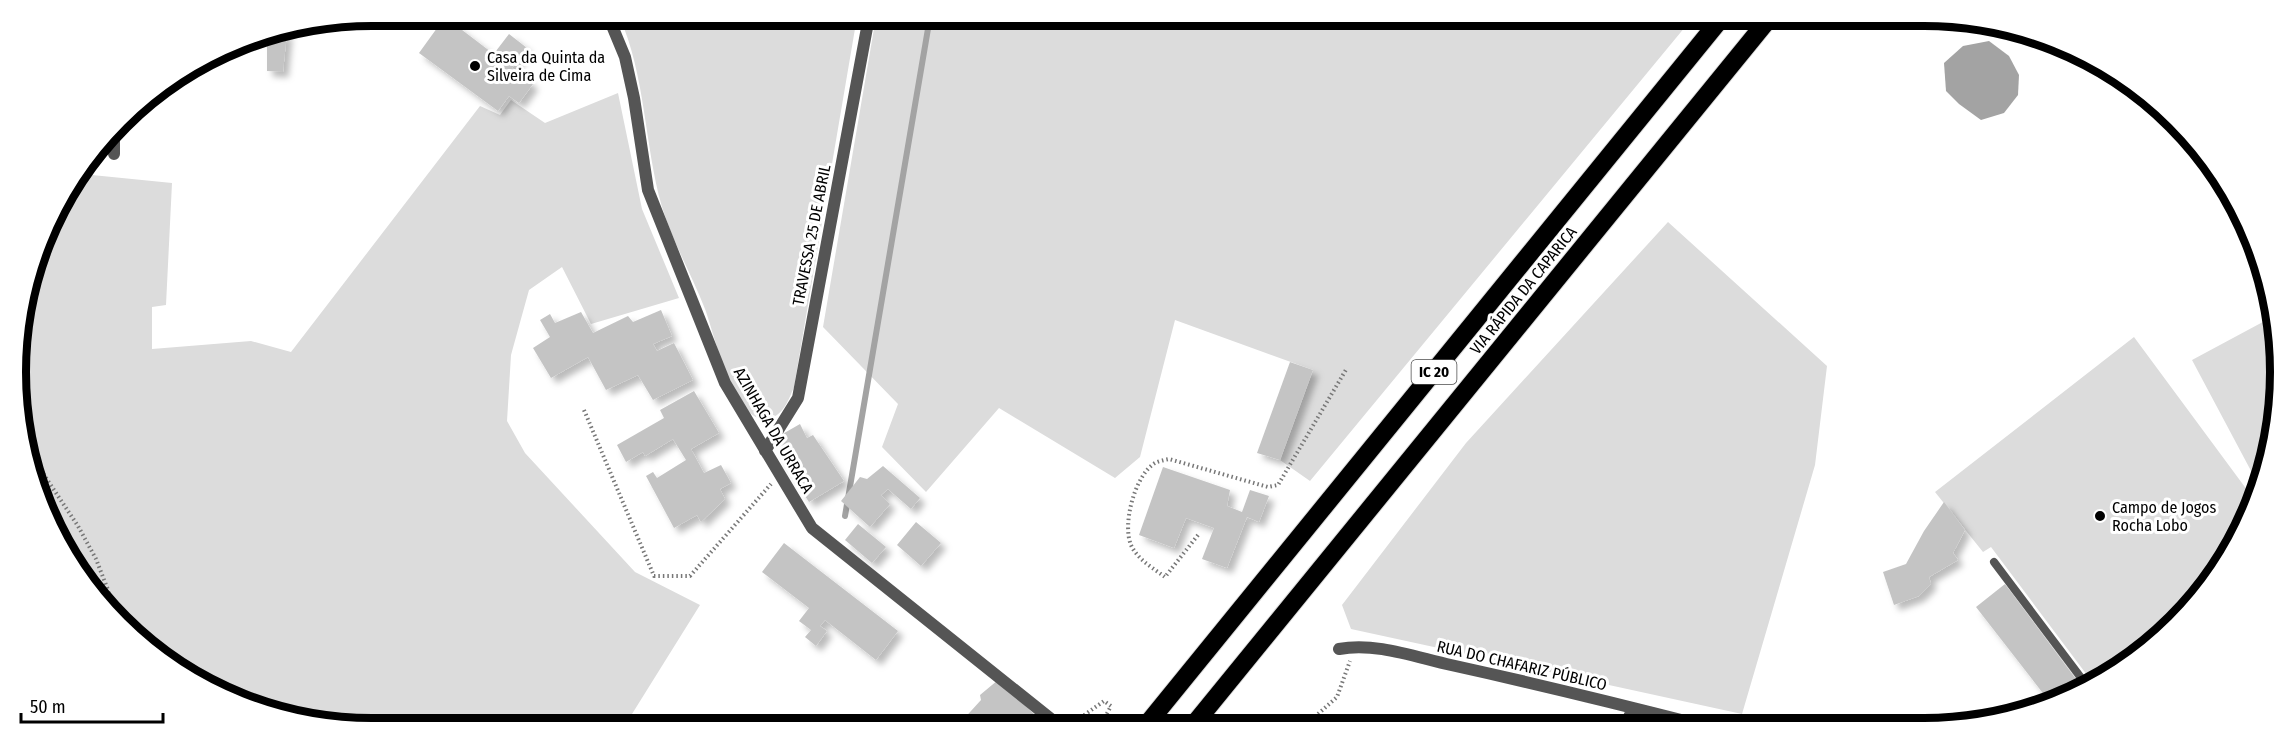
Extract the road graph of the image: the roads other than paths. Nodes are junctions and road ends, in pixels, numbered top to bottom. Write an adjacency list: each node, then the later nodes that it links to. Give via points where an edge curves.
1 (612, 26): 7 (street, AZINHAGA DA URRACA, via 625,57 648,190 725,383)
2 (867, 26): 7 (street, TRAVESSA 25 DE ABRIL, via 798,398)
3 (1715, 26): 13 (highway, VIA RÁPIDA DA CAPARICA / IC 20)
4 (1763, 26): 14 (highway, VIA RÁPIDA DA CAPARICA / IC 20)
5 (114, 140): 6 (street)
6 (114, 154)
7 (765, 452): 12 (street, AZINHAGA DA URRACA, via 812,528)
8 (1994, 562): 10 (lane)
9 (1339, 649): 11 (street, RUA DO CHAFARIZ PÚBLICO, via 1356,646)
10 (2082, 680)
11 (1633, 708): 15 (street); 16 (street, RUA DO CHAFARIZ PÚBLICO)
12 (1050, 718)
13 (1152, 718)
14 (1199, 718)
15 (1629, 718)
16 (1673, 718)

